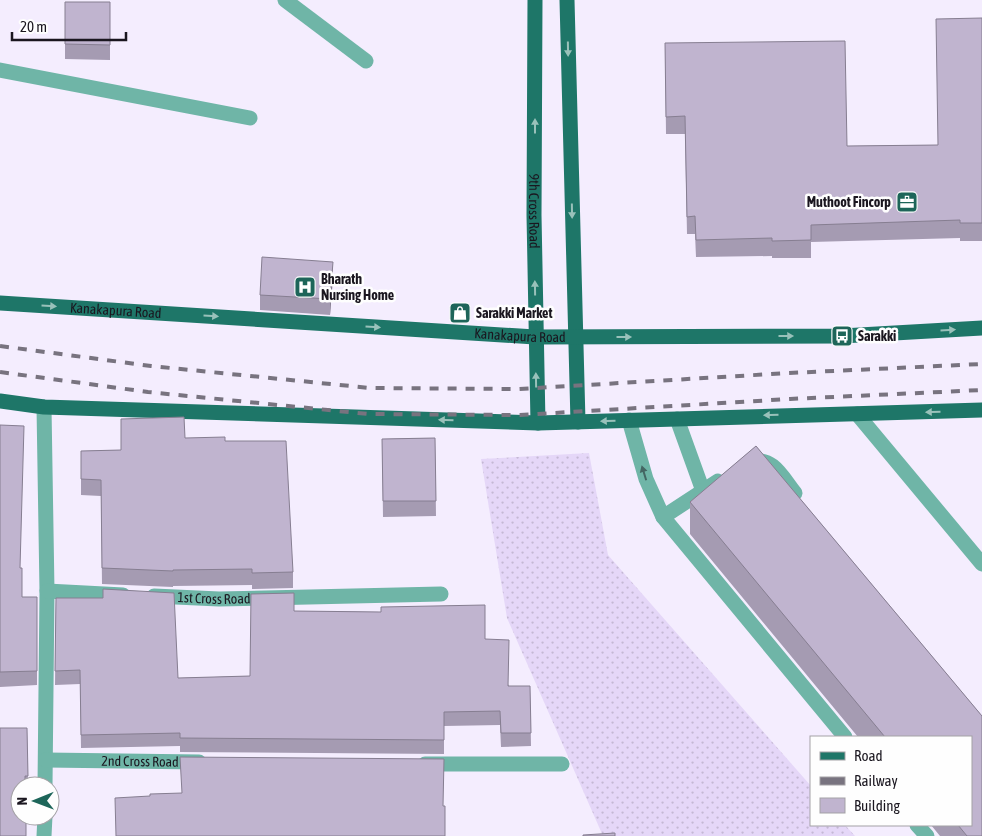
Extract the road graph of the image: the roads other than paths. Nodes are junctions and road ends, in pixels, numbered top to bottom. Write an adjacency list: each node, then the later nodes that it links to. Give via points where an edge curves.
1 (285, 0): 4 (street)
2 (535, 0): 9 (main road, 9th Cross Road, one-way to 2)
3 (566, 0): 10 (main road, one-way to 10)
4 (366, 61)
5 (0, 70): 6 (street)
6 (250, 118)
7 (0, 303): 9 (main road, Kanakapura Road, one-way to 9)
8 (982, 328): 10 (main road, Kanakapura Road, one-way to 8, via 842,336)
9 (535, 337): 10 (main road, Kanakapura Road); 18 (main road, 9th Cross Road, one-way to 9)
10 (575, 338): 17 (main road)
11 (0, 401): 12 (main road)
12 (44, 407): 18 (main road, one-way to 12); 25 (street)
13 (982, 410): 14 (main road, one-way to 14)
14 (857, 414): 15 (main road, one-way to 15); 24 (street)
15 (676, 419): 16 (main road); 21 (street)
16 (629, 420): 17 (main road, one-way to 17); 23 (street, one-way to 16, via 646,479)
17 (578, 422): 18 (main road)
18 (538, 423)
19 (742, 466): 22 (street, via 750,461 770,462)
20 (727, 476): 21 (street)
21 (704, 491): 23 (street)
22 (808, 508)
23 (663, 517): 27 (street)
24 (982, 564)
25 (48, 591): 26 (street, 1st Cross Road, via 219,599); 28 (street)
26 (441, 594)
27 (844, 736)
28 (46, 760): 29 (street, 2nd Cross Road); 32 (street)
29 (214, 762)
30 (411, 764): 31 (street)
31 (562, 764)
32 (45, 776)
33 (918, 826): 34 (street)
34 (927, 836)

